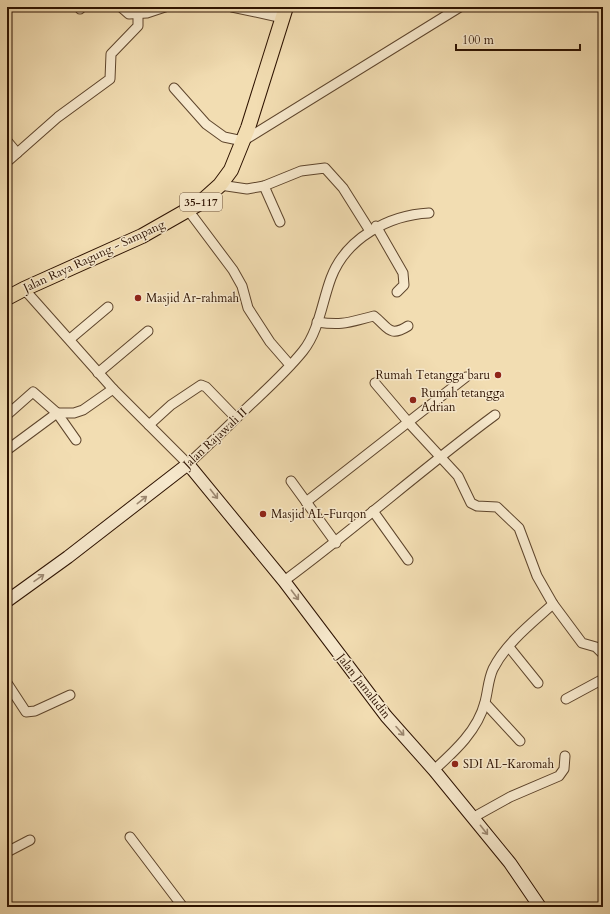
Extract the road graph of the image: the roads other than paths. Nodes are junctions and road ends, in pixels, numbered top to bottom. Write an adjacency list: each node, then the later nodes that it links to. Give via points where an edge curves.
1 (121, 7): 6 (street, via 129,14)
2 (165, 7): 6 (street)
3 (232, 7): 5 (street)
4 (460, 7): 9 (street)
5 (284, 13): 9 (main road, Jalan Raya Ragung - Sampang / 35-117)
6 (138, 14): 10 (street, via 138,26 111,54 110,79 58,117)
7 (174, 88): 9 (street, via 206,124 224,137)
8 (7, 141): 10 (street)
9 (243, 141): 12 (main road, Jalan Raya Ragung - Sampang / 35-117, via 231,170)
10 (17, 153): 11 (street)
11 (7, 162)
12 (220, 185): 13 (street, via 247,188); 14 (main road, Jalan Raya Ragung - Sampang / 35-117)
13 (264, 186): 16 (street); 17 (street, via 300,171 325,168)
14 (188, 210): 18 (main road, Jalan Raya Ragung - Sampang / 35-117, via 142,236); 26 (street, via 233,270 242,286 248,308 270,342)
15 (429, 213): 17 (street, via 396,218)
16 (280, 222)
17 (373, 229): 19 (street, via 403,273 404,285); 22 (street, Jalan Rajawali II, via 349,250 338,264)
18 (24, 289): 20 (main road, Jalan Raya Ragung - Sampang / 35-117); 25 (street)
19 (398, 292)
20 (7, 298)
21 (108, 308): 25 (street)
22 (317, 322): 23 (street, via 337,325 374,316 393,332 398,333); 26 (street, Jalan Rajawali II, via 311,339)
23 (408, 326)
24 (148, 331): 27 (street)
25 (70, 339): 27 (street)
26 (290, 365): 34 (street, Jalan Rajawali II)
27 (98, 373): 30 (street)
28 (466, 377): 35 (street)
29 (375, 383): 35 (street)
30 (113, 389): 31 (street, via 83,410); 36 (street)
31 (57, 413): 32 (street, via 33,392); 37 (street); 38 (street)
32 (7, 414)
33 (494, 415): 39 (street)
34 (236, 418): 36 (street, via 206,387 200,385 171,405); 40 (street, Jalan Rajawali II)
35 (409, 423): 39 (street); 42 (street)
36 (149, 425): 40 (street)
37 (76, 440)
38 (7, 450)
39 (440, 456): 43 (street); 48 (street, via 458,476 472,503 477,506 497,507 519,528 537,576)
40 (188, 464): 46 (street, Jalan Jamaludin, one-way to 46); 47 (street, Jalan Rajawali II, one-way to 40)
41 (291, 481): 42 (street)
42 (306, 502): 44 (street)
43 (373, 511): 44 (street); 45 (street)
44 (336, 543): 46 (street)
45 (408, 560)
46 (284, 581): 59 (street, Jalan Jamaludin, one-way to 59, via 386,716)
47 (7, 601)
48 (553, 604): 49 (street); 50 (street, via 582,643 596,647)
49 (509, 647): 53 (street); 56 (street, via 493,670)
50 (603, 654)
51 (603, 679): 55 (street)
52 (7, 683): 54 (street, via 26,712 35,711)
53 (538, 683)
54 (70, 695)
55 (566, 698)
56 (485, 703): 57 (street); 59 (street, via 461,746)
57 (520, 741)
58 (565, 756): 60 (street, via 564,769 559,776 510,796)
59 (434, 770): 60 (street, Jalan Jamaludin)
60 (474, 817): 65 (street, Jalan Jamaludin, one-way to 65)
61 (130, 837): 64 (street)
62 (30, 840): 63 (street)
63 (7, 852)
64 (182, 907)
65 (540, 907)

